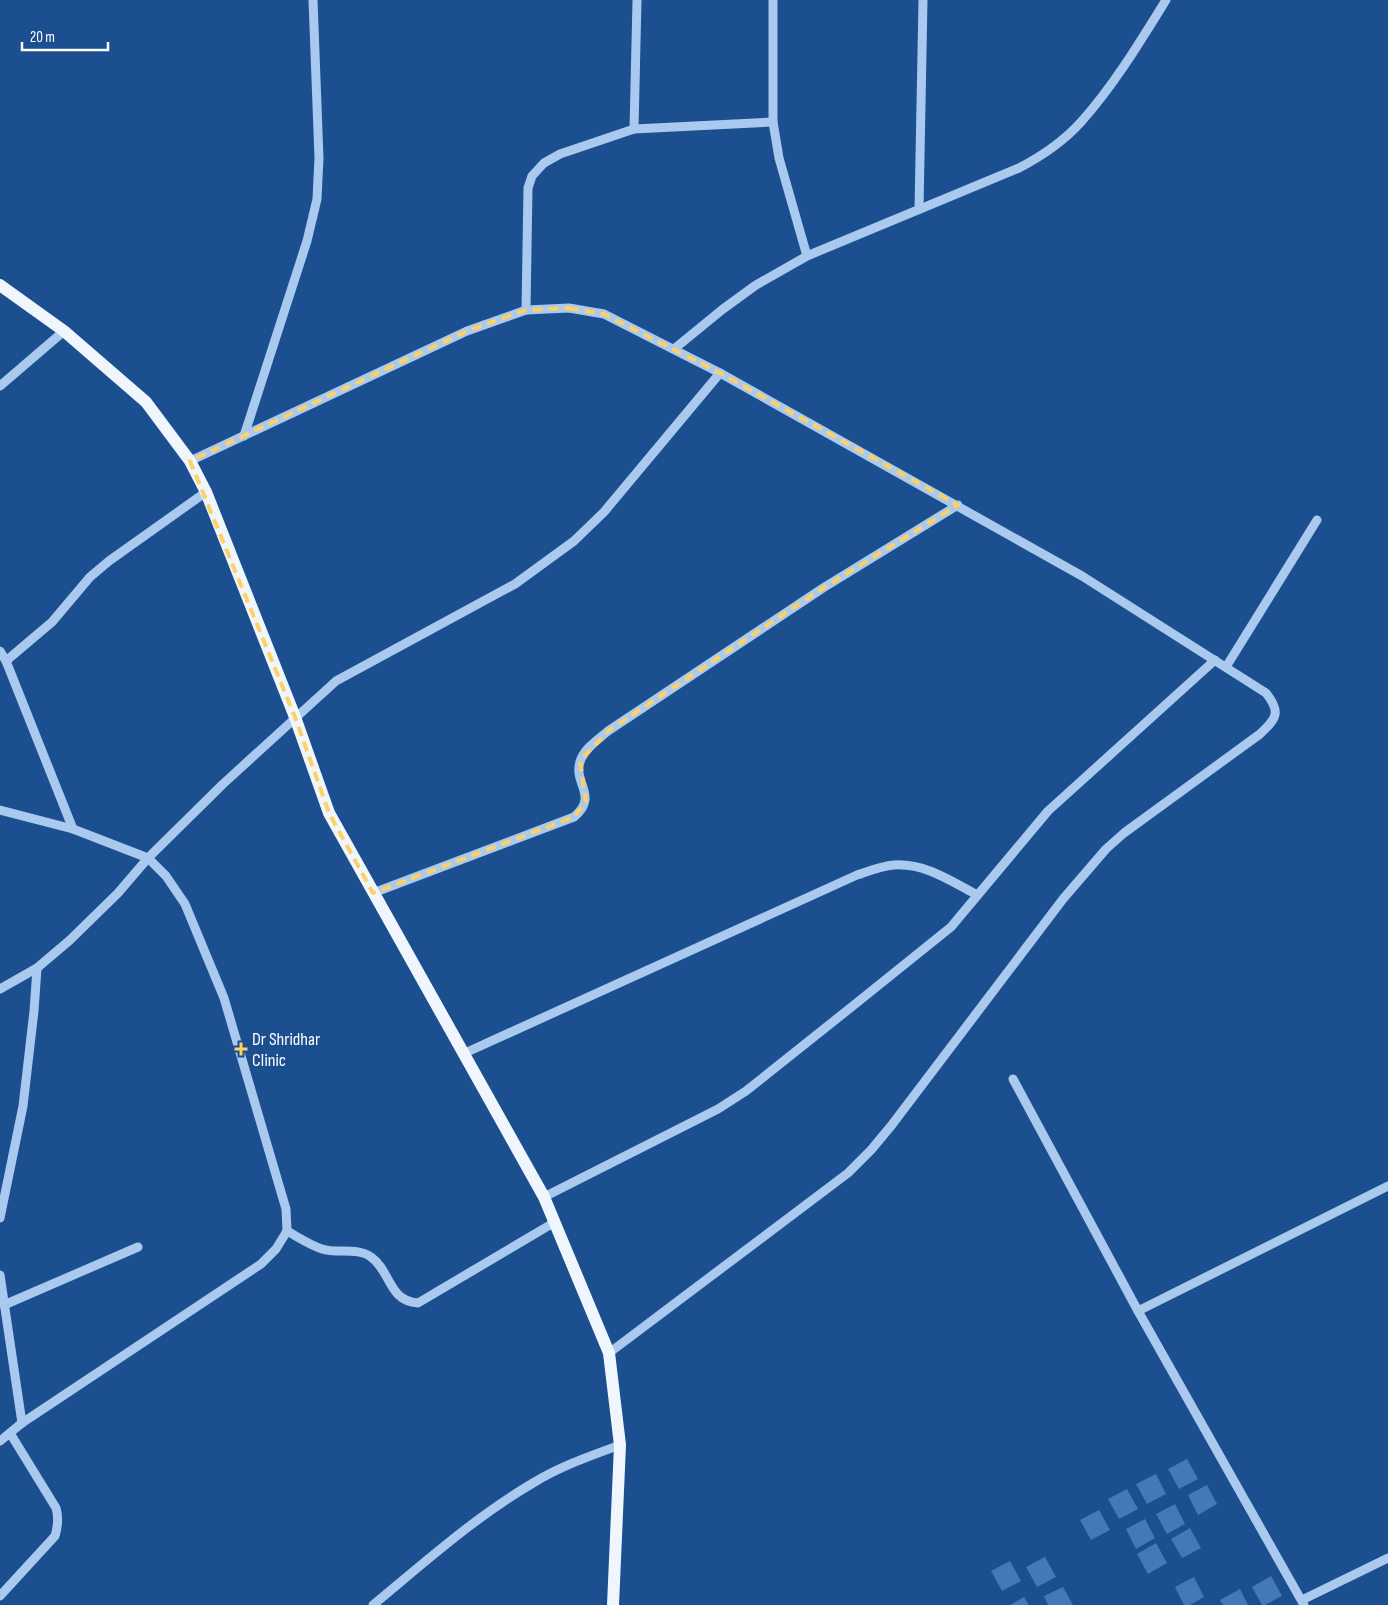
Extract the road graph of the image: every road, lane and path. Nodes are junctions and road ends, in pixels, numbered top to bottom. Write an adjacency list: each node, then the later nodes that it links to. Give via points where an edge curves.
1 (313, 0): 16 (street, via 319,158 317,199 307,241)
2 (637, 0): 7 (street)
3 (773, 0): 6 (street)
4 (924, 0): 8 (street)
5 (1166, 0): 8 (street, via 1125,65 1080,123 1062,140 1020,168)
6 (773, 122): 7 (street); 9 (street, via 779,158)
7 (634, 129): 11 (street, via 560,154 544,163 532,176 528,188)
8 (919, 209): 9 (street)
9 (807, 256): 13 (street, via 756,285)
10 (0, 286): 12 (main road)
11 (526, 310): 13 (street, via 569,308 604,314); 16 (street, via 467,331)
12 (64, 330): 15 (street); 17 (main road, via 146,402)
13 (674, 349): 14 (street)
14 (720, 372): 19 (street); 25 (street, via 604,512 574,541 515,584 336,682)
15 (0, 386)
16 (244, 436): 17 (street)
17 (190, 461): 18 (main road)
18 (206, 492): 22 (street, via 109,560 52,622); 25 (main road)
19 (958, 504): 23 (street, via 1082,576); 29 (street, via 823,588 608,731 580,760 579,771 586,802 574,817)
20 (1317, 520): 24 (street)
21 (0, 651): 22 (street)
22 (6, 660): 27 (street)
23 (1215, 660): 24 (street); 30 (street, via 1048,810)
24 (1226, 668): 44 (street, via 1266,693 1277,711 1274,722 1106,849 1063,899 891,1126 848,1173)
25 (295, 717): 28 (street); 29 (main road, via 329,813)
26 (0, 810): 27 (street)
27 (73, 829): 28 (street)
28 (148, 858): 31 (street, via 118,893); 39 (street, via 166,876 185,904 224,998 286,1209)
29 (373, 892): 33 (main road)
30 (977, 895): 33 (street, via 915,866 876,868); 36 (street, via 951,927 746,1091 718,1109)
31 (37, 968): 32 (street); 37 (street, via 23,1106)
32 (0, 989)
33 (465, 1054): 36 (main road)
34 (1013, 1079): 43 (street)
35 (1388, 1186): 43 (street)
36 (544, 1197): 38 (main road)
37 (0, 1218)
38 (554, 1222): 39 (street, via 418,1303 401,1298 380,1265 363,1252 322,1249); 44 (main road)
39 (287, 1232): 45 (street, via 261,1264)
40 (138, 1247): 42 (street)
41 (0, 1276): 42 (street)
42 (4, 1305): 45 (street)
43 (1138, 1311): 51 (street)
44 (609, 1352): 48 (main road)
45 (22, 1423): 46 (street)
46 (10, 1433): 47 (street); 50 (street, via 59,1517 55,1536)
47 (0, 1441)
48 (620, 1445): 52 (street, via 573,1462 534,1482 469,1525); 53 (main road)
49 (1388, 1558): 51 (street)
50 (0, 1596)
51 (1303, 1602)
52 (373, 1605)
53 (613, 1605)

